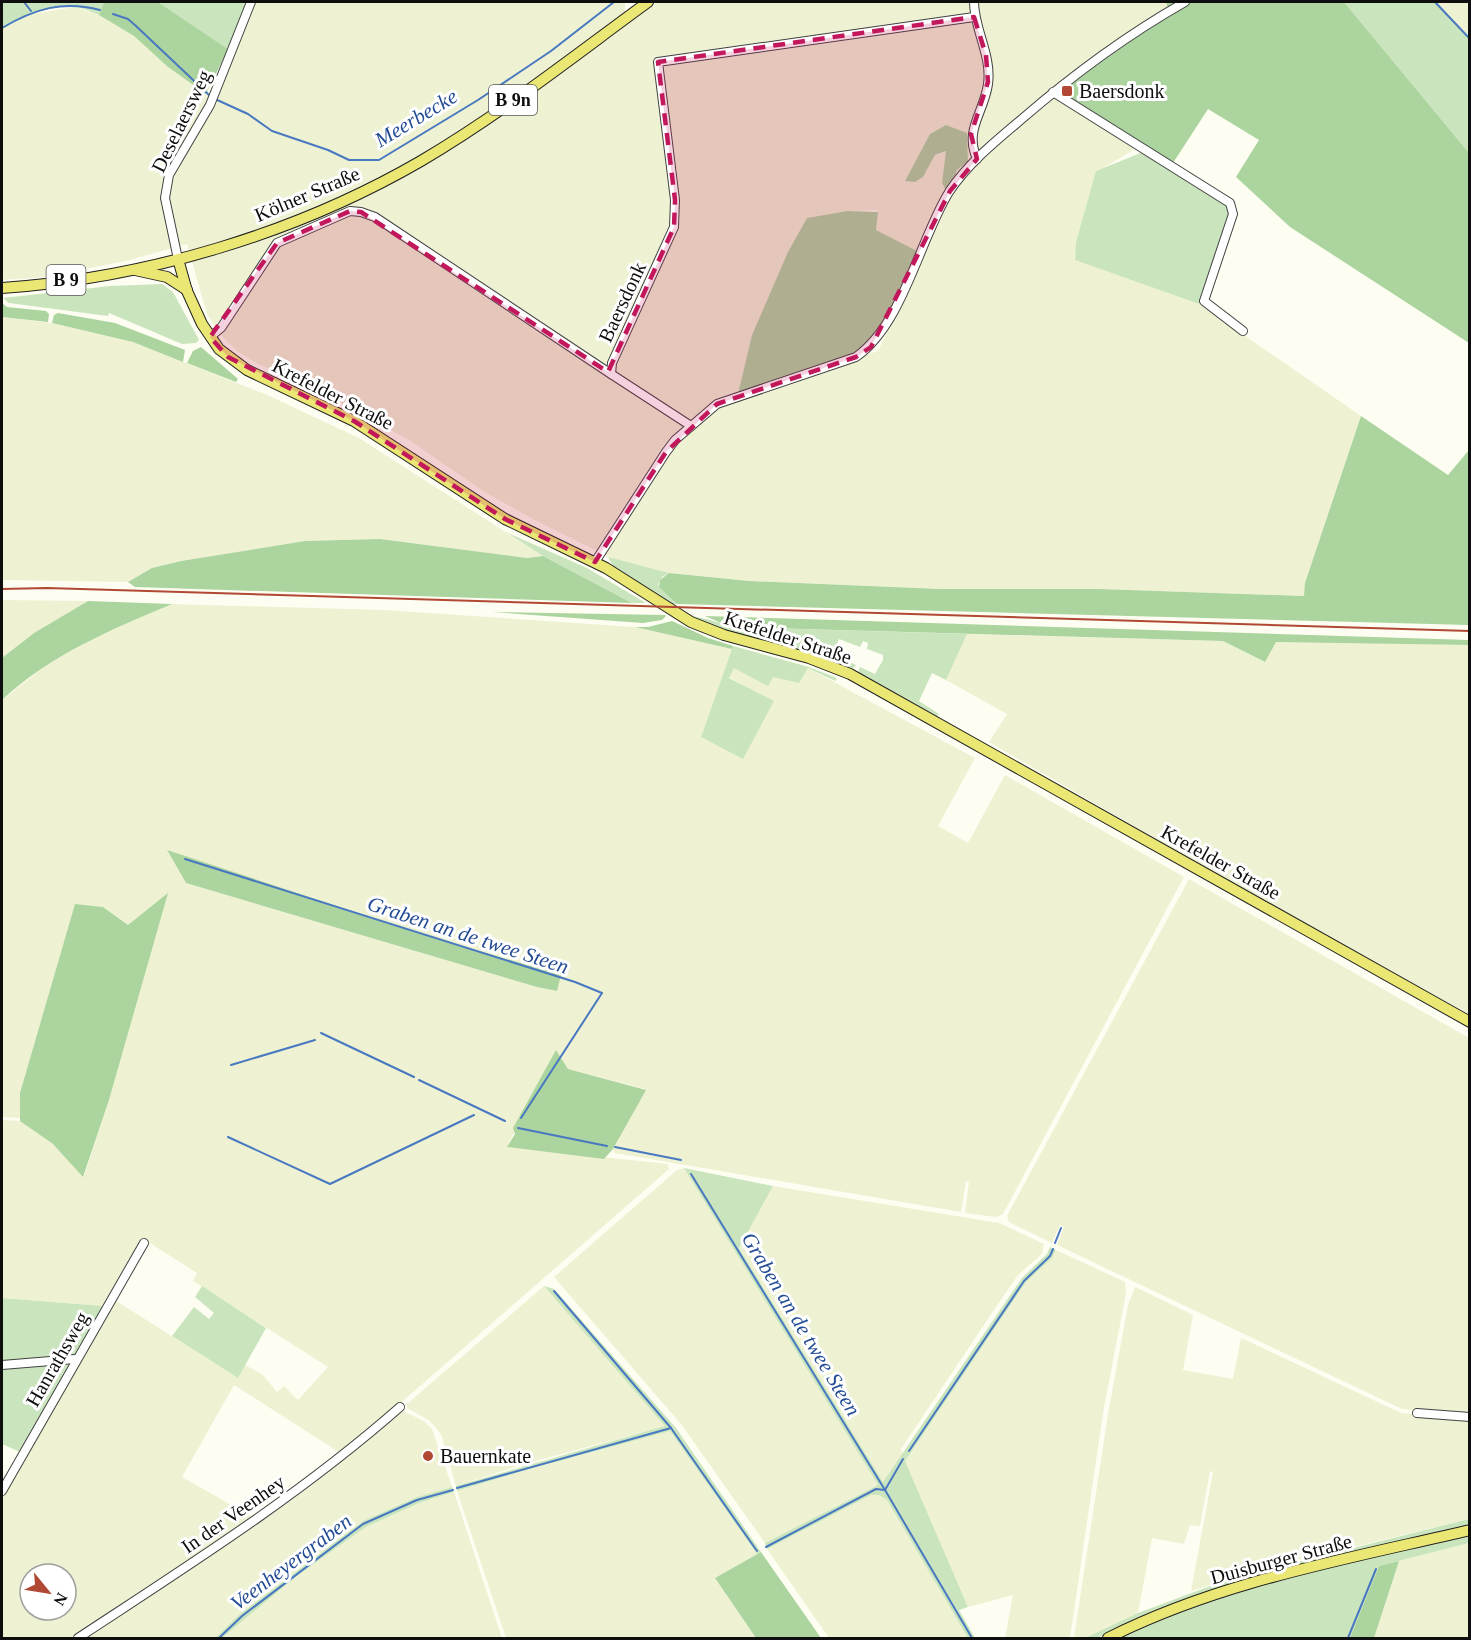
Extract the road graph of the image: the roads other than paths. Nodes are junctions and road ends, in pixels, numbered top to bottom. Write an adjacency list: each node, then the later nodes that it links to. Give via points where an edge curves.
1 (252, 2): 8 (street, Deselaersweg, via 210,105 169,175 165,198)
2 (648, 2): 8 (main road, Kölner Straße / B 9n, via 420,161 371,187 268,231)
3 (974, 2): 5 (street)
4 (1185, 2): 6 (street, via 1110,47)
5 (974, 17): 7 (street, via 986,55 988,82 971,134); 14 (street, Baersdonk, via 658,62 675,200 674,227 612,363)
6 (1053, 92): 7 (street); 12 (street, via 1230,203 1233,214 1204,301)
7 (977, 159): 15 (street, via 950,191 893,312 871,347 856,357 717,405)
8 (178, 258): 9 (main road, Kölner Straße / B 9); 11 (main road, Krefelder Straße)
9 (129, 269): 10 (main road, Kölner Straße / B 9); 11 (main road, via 167,277)
10 (2, 288)
11 (187, 291): 13 (main road, Krefelder Straße)
12 (1243, 331)
13 (210, 338): 14 (street, Baersdonk, via 221,328 277,243 350,211 361,212 375,217); 16 (main road, Krefelder Straße, via 247,370 354,421 505,519)
14 (611, 375): 15 (street, Baersdonk)
15 (691, 426): 16 (street, via 666,452)
16 (595, 562): 17 (main road, Krefelder Straße, via 702,627 850,674)
17 (1470, 1022)
18 (144, 1243): 19 (street, Hanrathsweg)
19 (75, 1359): 20 (street); 24 (street, Hanrathsweg)
20 (2, 1365)
21 (400, 1407): 26 (street, In der Veenhey, via 344,1456 250,1525)
22 (1417, 1413): 23 (street)
23 (1470, 1417)
24 (2, 1491)
25 (1470, 1530): 27 (main road, Duisburger Straße, via 1242,1584 1142,1621)
26 (78, 1638)
27 (1108, 1638)

